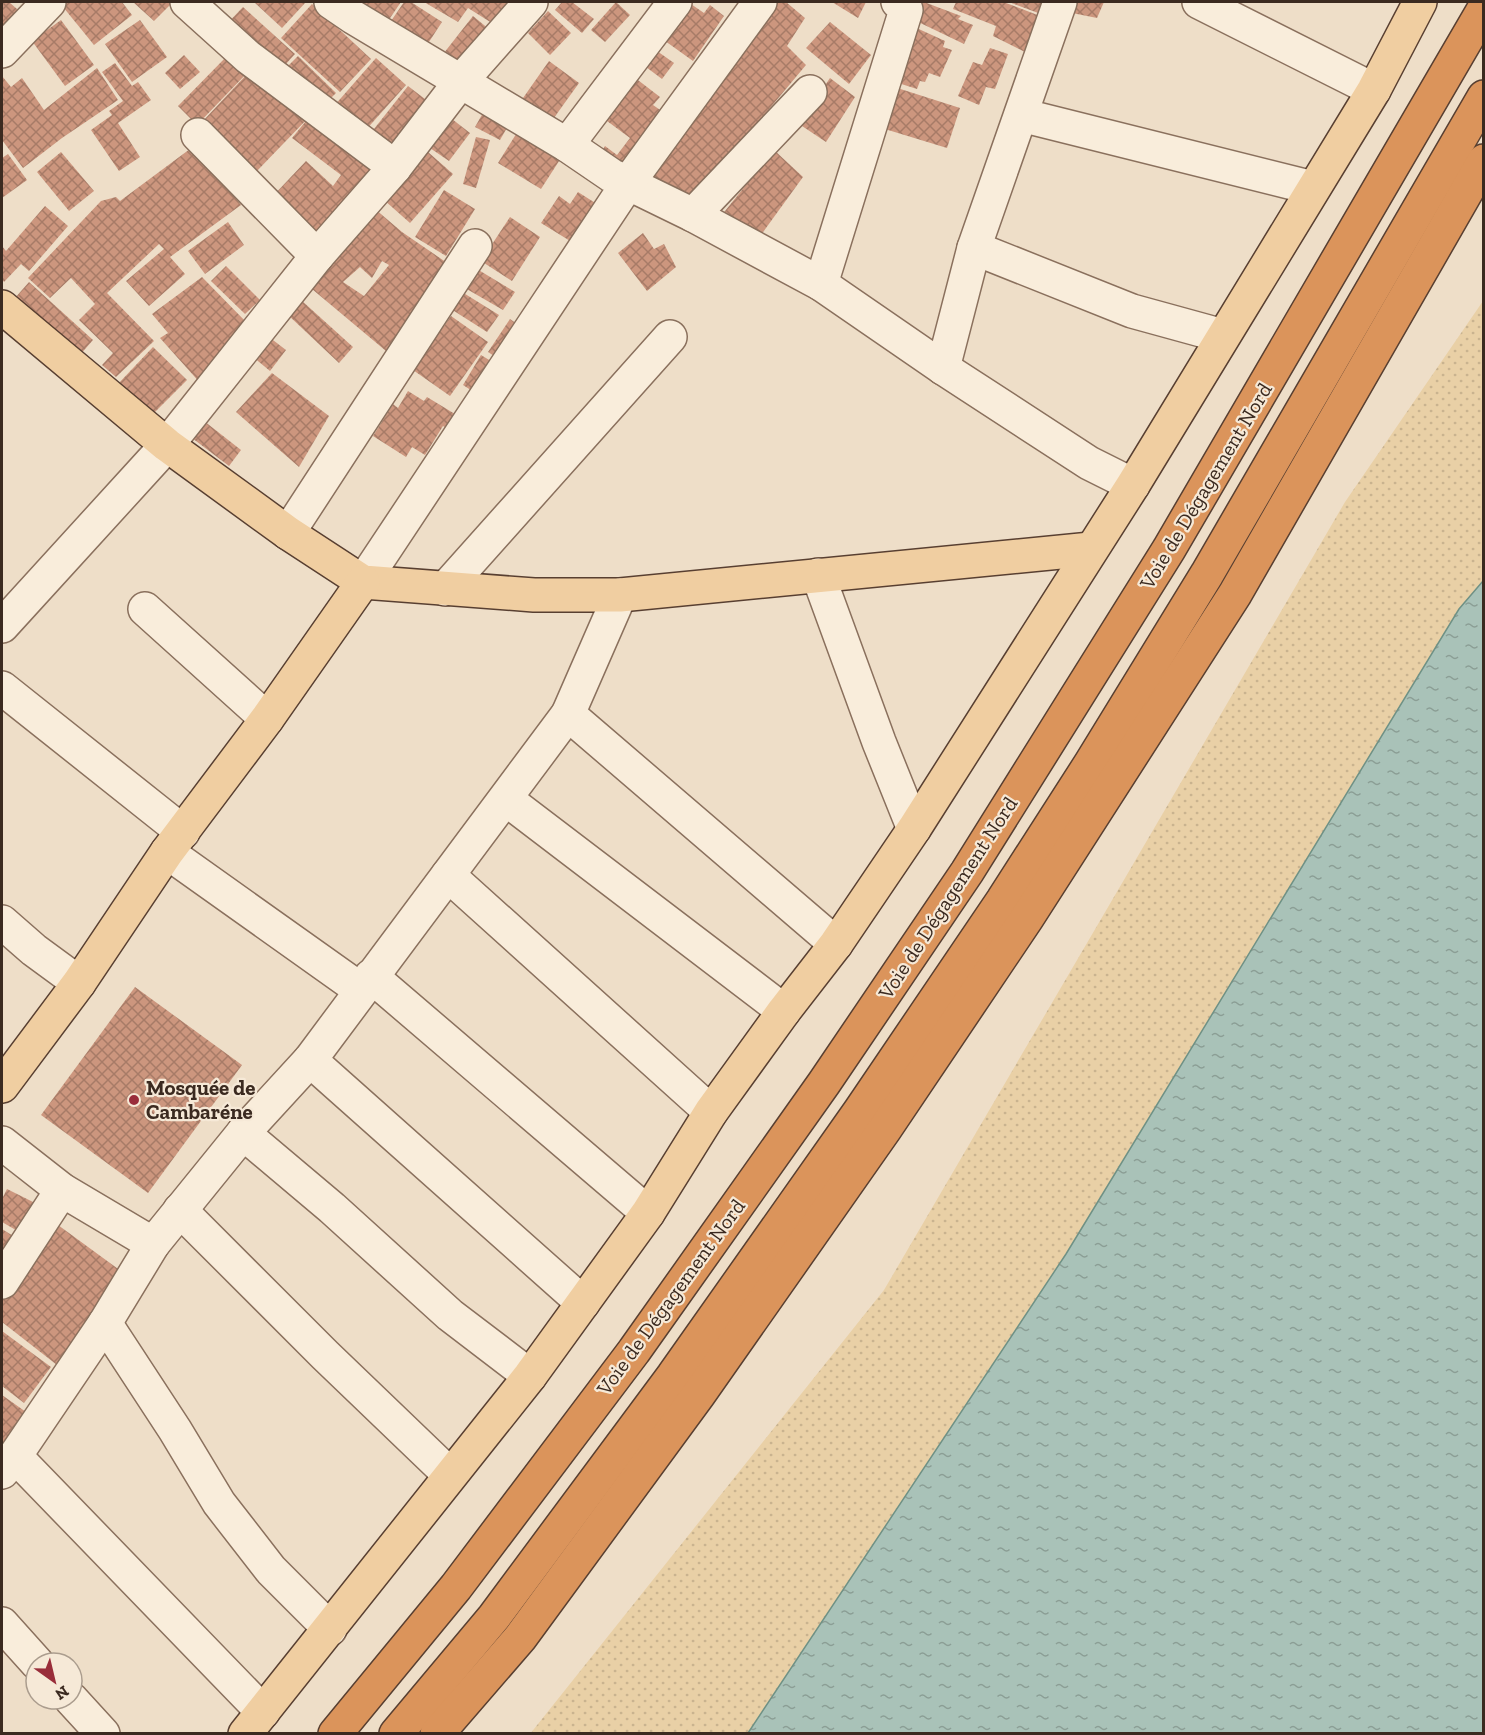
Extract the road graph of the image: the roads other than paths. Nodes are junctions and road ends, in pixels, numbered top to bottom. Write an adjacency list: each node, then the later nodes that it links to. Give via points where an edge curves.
1 (49, 2): 12 (street)
2 (187, 2): 21 (street, via 248,57)
3 (331, 2): 13 (street)
4 (531, 2): 13 (street)
5 (675, 2): 19 (street)
6 (760, 2): 22 (street)
7 (898, 2): 28 (street, via 906,10)
8 (1060, 2): 17 (street)
9 (1200, 2): 14 (street)
10 (1420, 2): 14 (main road)
11 (1484, 9): 76 (highway, Voie de Dégagement Nord, via 1169,549 968,872 620,1370 456,1587)
12 (2, 51)
13 (461, 81): 19 (street); 21 (street)
14 (1374, 90): 23 (main road)
15 (810, 92): 24 (street)
16 (1484, 97): 77 (highway, Voie de Dégagement Nord, via 1208,574 1003,900 673,1376 508,1599)
17 (1021, 115): 23 (street); 26 (street)
18 (198, 135): 27 (street)
19 (567, 145): 22 (street)
20 (1484, 161): 78 (highway, via 1235,594 1028,918 699,1394 520,1638)
21 (395, 167): 27 (street)
22 (628, 183): 24 (street); 38 (street)
23 (1313, 188): 30 (main road)
24 (693, 215): 28 (street)
25 (476, 246): 35 (street)
26 (974, 248): 30 (street, via 1132,311); 32 (street)
27 (317, 256): 33 (street)
28 (821, 284): 32 (street)
29 (8, 319): 33 (main road)
30 (1223, 336): 34 (main road)
31 (670, 337): 39 (street)
32 (943, 368): 34 (street, via 1089,463)
33 (167, 445): 35 (main road); 42 (street)
34 (1133, 485): 36 (main road)
35 (288, 533): 38 (main road)
36 (1091, 549): 37 (main road); 47 (main road)
37 (818, 575): 40 (main road); 47 (street)
38 (363, 582): 39 (main road); 45 (main road)
39 (445, 589): 40 (main road)
40 (620, 595): 44 (street)
41 (145, 609): 45 (street)
42 (6, 612)
43 (2, 688): 48 (street)
44 (568, 714): 46 (street); 51 (street)
45 (267, 719): 48 (main road)
46 (506, 799): 49 (street); 54 (street)
47 (914, 829): 51 (main road)
48 (175, 842): 52 (main road); 53 (street)
49 (448, 874): 53 (street); 57 (street)
50 (2, 922): 52 (street)
51 (836, 944): 54 (main road)
52 (79, 983): 56 (main road)
53 (366, 983): 55 (street); 62 (street)
54 (784, 1011): 57 (main road)
55 (310, 1060): 58 (street); 65 (street)
56 (6, 1071)
57 (711, 1112): 62 (main road)
58 (243, 1133): 61 (street); 67 (street, via 450,1316)
59 (2, 1143): 60 (street)
60 (62, 1190): 63 (street); 64 (street)
61 (180, 1210): 63 (street); 69 (street)
62 (648, 1213): 65 (main road)
63 (153, 1244): 66 (street)
64 (2, 1282)
65 (583, 1303): 67 (main road)
66 (105, 1323): 68 (street); 71 (street, via 219,1503 271,1570)
67 (530, 1376): 69 (main road)
68 (8, 1464): 74 (street)
69 (450, 1474): 71 (main road)
70 (2, 1624): 72 (street)
71 (330, 1629): 74 (main road)
72 (26, 1651)
73 (81, 1711): 75 (street)
74 (254, 1723)
75 (103, 1734)
76 (335, 1734)
77 (396, 1734)
78 (437, 1734)

